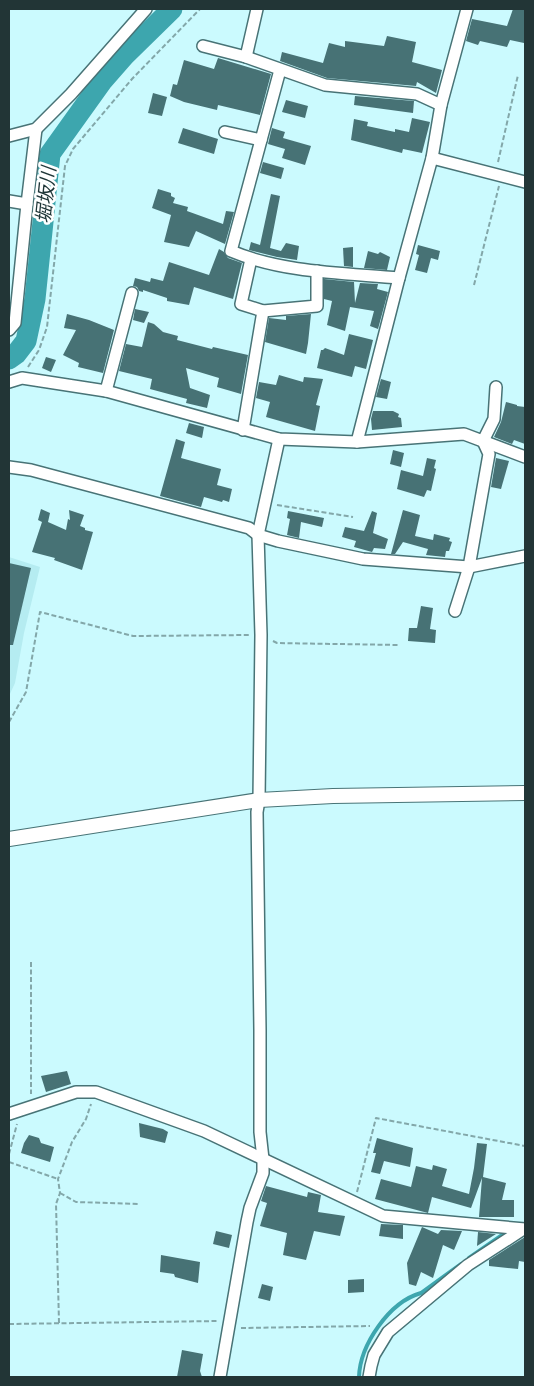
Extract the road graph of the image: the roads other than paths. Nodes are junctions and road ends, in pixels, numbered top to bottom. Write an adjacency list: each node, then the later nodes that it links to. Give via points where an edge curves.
1 (146, 9): 8 (street)
2 (257, 9): 5 (street)
3 (467, 9): 7 (street)
4 (203, 46): 5 (street)
5 (246, 57): 6 (street)
6 (280, 70): 7 (street, via 325,84 417,94); 11 (street)
7 (441, 105): 12 (street)
8 (36, 129): 10 (street); 15 (street)
9 (224, 132): 11 (street)
10 (9, 136)
11 (261, 140): 16 (street, via 231,251)
12 (432, 158): 13 (street); 18 (street)
13 (525, 182)
14 (9, 201): 15 (street)
15 (26, 204): 21 (street, via 15,323)
16 (251, 259): 17 (street); 20 (street, via 241,304)
17 (317, 271): 18 (street); 20 (street, via 317,306)
18 (399, 278): 28 (street)
19 (132, 294): 24 (street)
20 (263, 310): 25 (street)
21 (9, 330)
22 (9, 382): 24 (street, via 22,378)
23 (496, 387): 27 (street, via 494,419)
24 (106, 391): 25 (street)
25 (243, 430): 26 (street)
26 (279, 439): 28 (street); 31 (street)
27 (482, 441): 28 (street, via 464,434); 29 (street); 33 (street, via 489,454)
28 (357, 442)
29 (525, 457)
30 (9, 467): 31 (street, via 31,470 249,528)
31 (258, 534): 33 (street, via 363,559); 36 (street, via 261,635)
32 (525, 556): 33 (street)
33 (469, 567): 34 (street)
34 (455, 611)
35 (525, 793): 36 (street)
36 (259, 800): 37 (street); 39 (street, via 260,1132)
37 (9, 839)
38 (9, 1114): 39 (street, via 76,1092 96,1092 204,1131)
39 (264, 1159): 40 (street, via 383,1216); 41 (street, via 263,1173 247,1222)
40 (518, 1229): 42 (street, via 468,1265 388,1332 374,1355)
41 (220, 1377)
42 (369, 1377)

